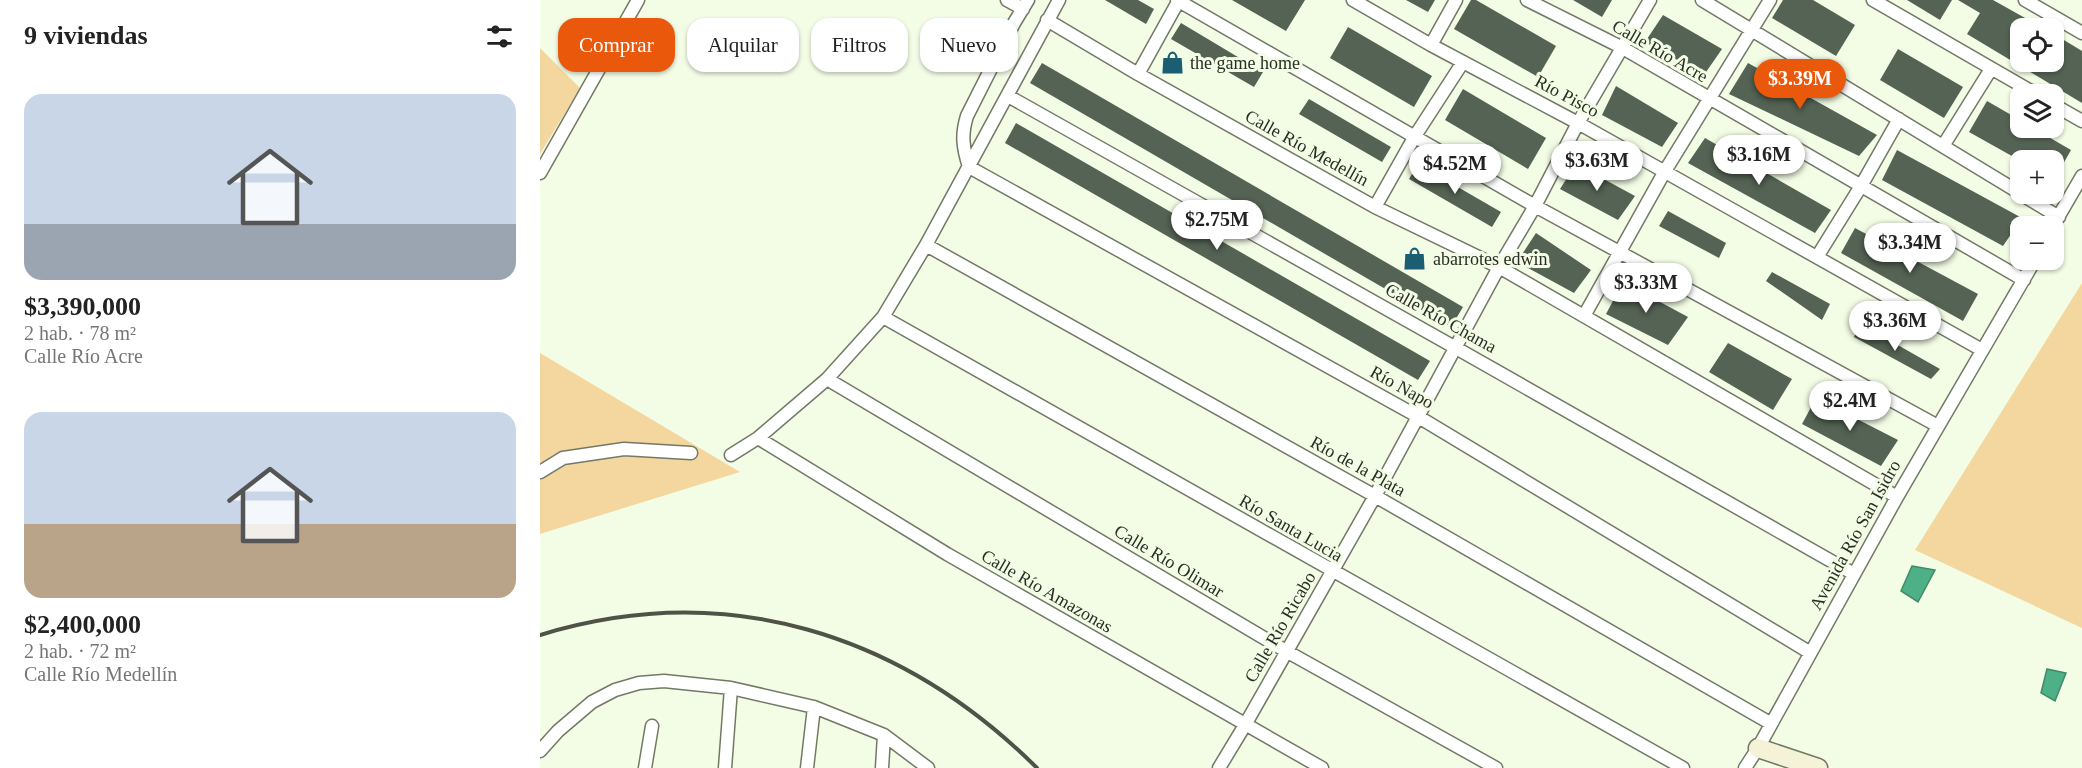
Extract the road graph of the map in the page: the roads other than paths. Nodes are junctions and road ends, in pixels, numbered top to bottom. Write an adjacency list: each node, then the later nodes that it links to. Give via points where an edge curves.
1 (638, 0): 33 (street)
2 (1007, 0): 13 (street)
3 (1059, 0): 14 (street)
4 (1178, 0): 21 (street); 29 (street)
5 (1353, 0): 17 (street, Río Pisco)
6 (1456, 0): 17 (street)
7 (1527, 0): 18 (street, Calle Río Acre)
8 (1650, 0): 18 (street, Calle Río Ricabo)
9 (1702, 0): 15 (street)
10 (1770, 0): 15 (street)
11 (1873, 0): 20 (street)
12 (2025, 0): 16 (street)
13 (1026, 4): 31 (street, via 963,127 962,145)
14 (1047, 20): 21 (street, Calle Río Medellín); 23 (street)
15 (1752, 31): 24 (street); 26 (street)
16 (2082, 33)
17 (1431, 45): 19 (street, Río Pisco)
18 (1621, 47): 24 (street, Calle Río Acre); 28 (street, Calle Río Ricabo)
19 (1463, 62): 28 (street, Río Pisco); 29 (street)
20 (1991, 69): 22 (street); 30 (street)
21 (1138, 74): 39 (street, Calle Río Medellín)
22 (2018, 84)
23 (1008, 96): 31 (street); 50 (street, Calle Río Chama)
24 (1710, 99): 32 (street); 35 (street, Calle Río Acre)
25 (2064, 111): 27 (street)
26 (1899, 119): 30 (street); 35 (street)
27 (2082, 121)
28 (1578, 123): 32 (street, Río Pisco); 38 (street, Calle Río Ricabo)
29 (1415, 136): 38 (street); 39 (street)
30 (1943, 146): 36 (street)
31 (969, 167): 42 (street); 53 (street, Río Napo)
32 (1665, 171): 43 (street); 44 (street, Río Pisco)
33 (540, 173)
34 (2082, 176): 41 (street)
35 (1861, 186): 44 (street); 47 (street, Calle Río Acre)
36 (2010, 186)
37 (2034, 204): 40 (street)
38 (1535, 206): 43 (street); 45 (street, Calle Río Ricabo)
39 (1375, 207): 45 (street, Calle Río Medellín)
40 (2049, 216)
41 (2059, 216)
42 (926, 245): 49 (street); 59 (street, Río de la Plata)
43 (1619, 252): 48 (street); 54 (street)
44 (1817, 257): 51 (street, Río Pisco)
45 (1499, 267): 48 (street, Calle Río Medellín); 50 (street, Calle Río Ricabo)
46 (2030, 270): 47 (street, Avenida Río San Isidro)
47 (2024, 280): 51 (street, Avenida Río San Isidro)
48 (1584, 316): 60 (street, Calle Río Medellín)
49 (883, 317): 52 (street); 61 (street, Río Santa Lucia)
50 (1456, 348): 53 (street, Calle Río Ricabo); 62 (street, Calle Río Chama)
51 (1982, 350): 54 (street, Avenida Río San Isidro)
52 (827, 379): 55 (street); 63 (street, Calle Río Olimar)
53 (1417, 416): 59 (street, Calle Río Ricabo); 64 (street, Río Napo)
54 (1938, 426): 60 (street, Avenida Río San Isidro)
55 (758, 438): 57 (street); 68 (street, Calle Río Amazonas, via 947,554)
56 (691, 453): 58 (street, via 624,449 563,458)
57 (731, 455)
58 (540, 472)
59 (1375, 496): 61 (street, Calle Río Ricabo); 67 (street, Río de la Plata)
60 (1897, 497): 62 (street, Avenida Río San Isidro)
61 (1332, 572): 63 (street, Calle Río Ricabo); 81 (street, Río Santa Lucia)
62 (1854, 574): 64 (street, Avenida Río San Isidro)
63 (1286, 651): 68 (street, Calle Río Ricabo); 80 (street, Calle Río Olimar)
64 (1809, 652): 67 (street, Avenida Río San Isidro)
65 (731, 688): 66 (street); 72 (street, via 664,681 615,690 592,702); 74 (street)
66 (814, 707): 70 (street); 75 (street)
67 (1770, 723): 71 (street, Avenida Río San Isidro)
68 (1245, 725): 78 (street, Calle Río Ricabo); 79 (street, Calle Río Amazonas)
69 (652, 726): 73 (street)
70 (884, 735): 76 (street); 77 (street)
71 (1758, 747): 82 (street, Avenida Río San Isidro); 83 (street)
72 (540, 751)
73 (645, 768)
74 (725, 768)
75 (807, 768)
76 (882, 768)
77 (928, 768)
78 (1219, 768)
79 (1322, 768)
80 (1497, 768)
81 (1683, 768)
82 (1744, 768)
83 (1818, 768)

